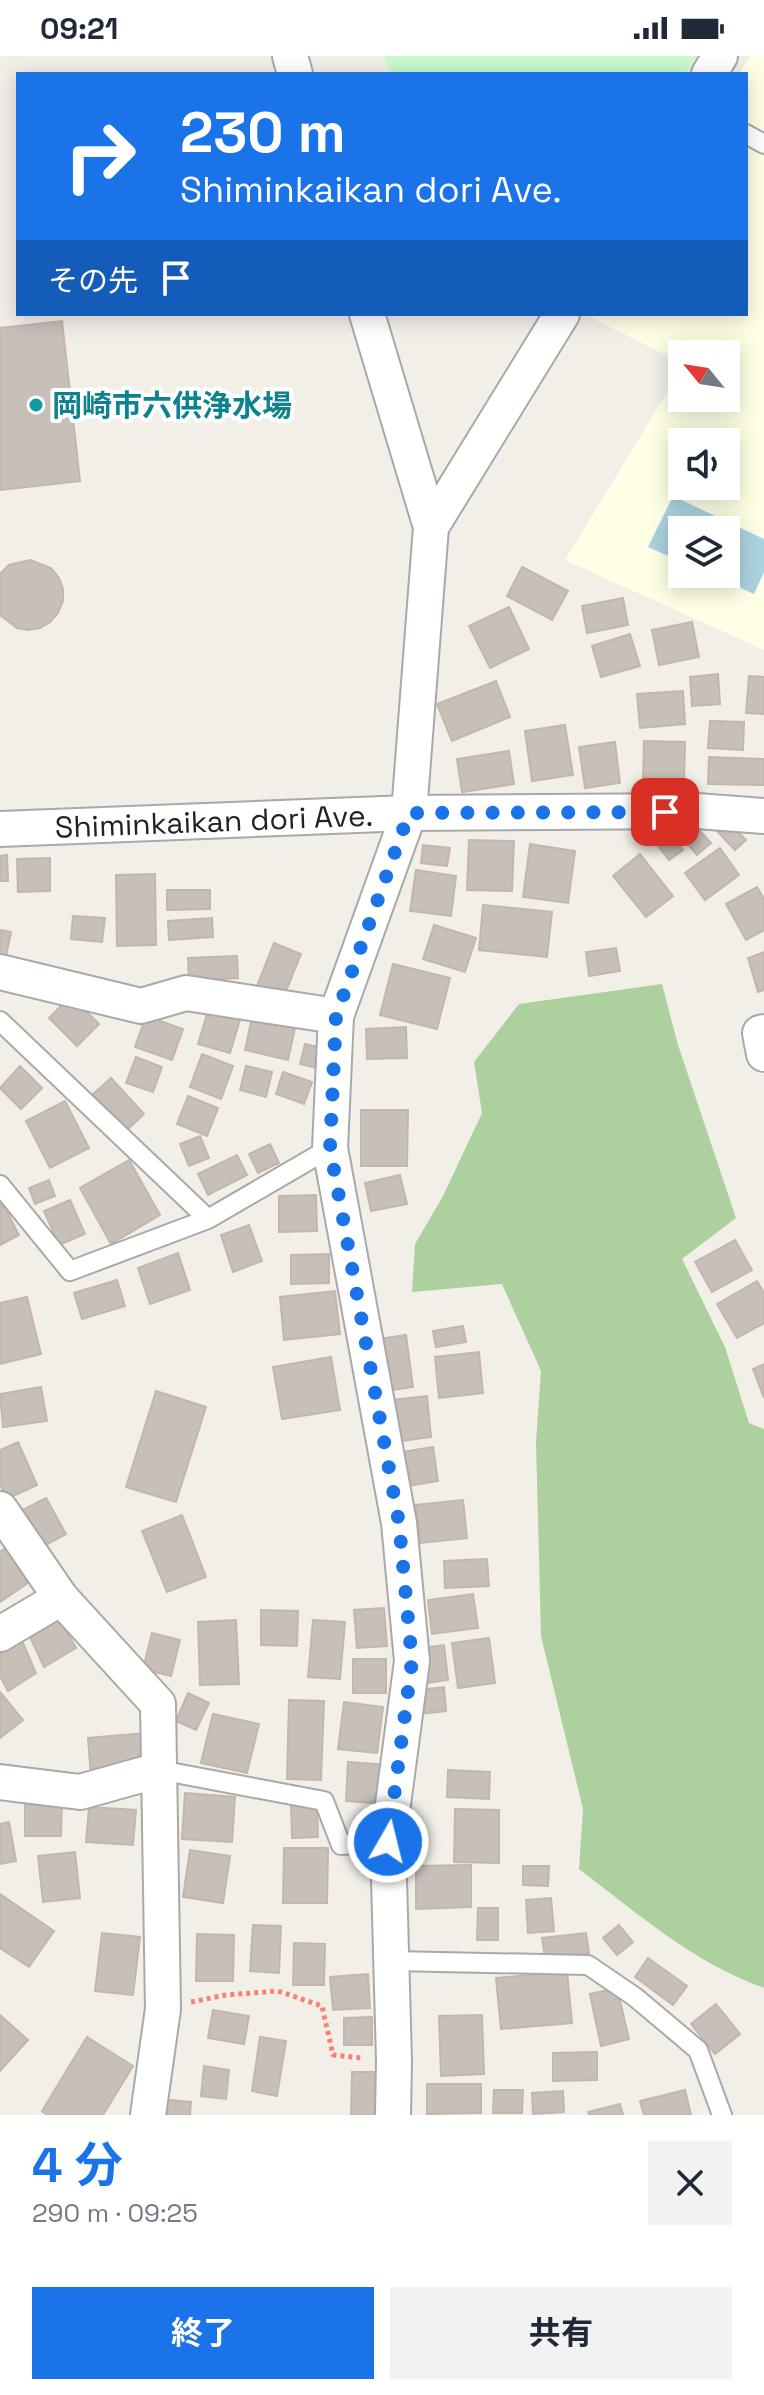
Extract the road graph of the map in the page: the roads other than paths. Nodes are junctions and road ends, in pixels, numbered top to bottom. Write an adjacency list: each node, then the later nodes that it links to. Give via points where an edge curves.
1 (368, 316): 3 (street)
2 (561, 316): 3 (street)
3 (431, 527): 4 (street)
4 (409, 813): 5 (street, Shiminkaikan dori Ave., via 697,811); 6 (street, Shiminkaikan dori Ave.); 8 (street)
5 (764, 816)
6 (0, 829)
7 (0, 972): 8 (street, via 141,1006 186,993)
8 (336, 1016): 12 (street)
9 (0, 1021): 14 (lane)
10 (764, 1032): 11 (street)
11 (764, 1054)
12 (330, 1148): 14 (lane); 20 (street, via 399,1523 412,1661)
13 (0, 1185): 14 (lane, via 70,1271)
14 (208, 1219)
15 (0, 1509): 16 (street)
16 (61, 1598): 17 (street); 18 (street, via 158,1704)
17 (0, 1634)
18 (159, 1770): 19 (street, via 80,1792); 20 (lane, via 324,1801 341,1845); 22 (street, via 163,2009)
19 (0, 1782)
20 (388, 1842): 21 (street)
21 (392, 1961): 23 (street); 24 (lane, via 588,1965 698,2050)
22 (148, 2115)
23 (393, 2115)
24 (722, 2115)

